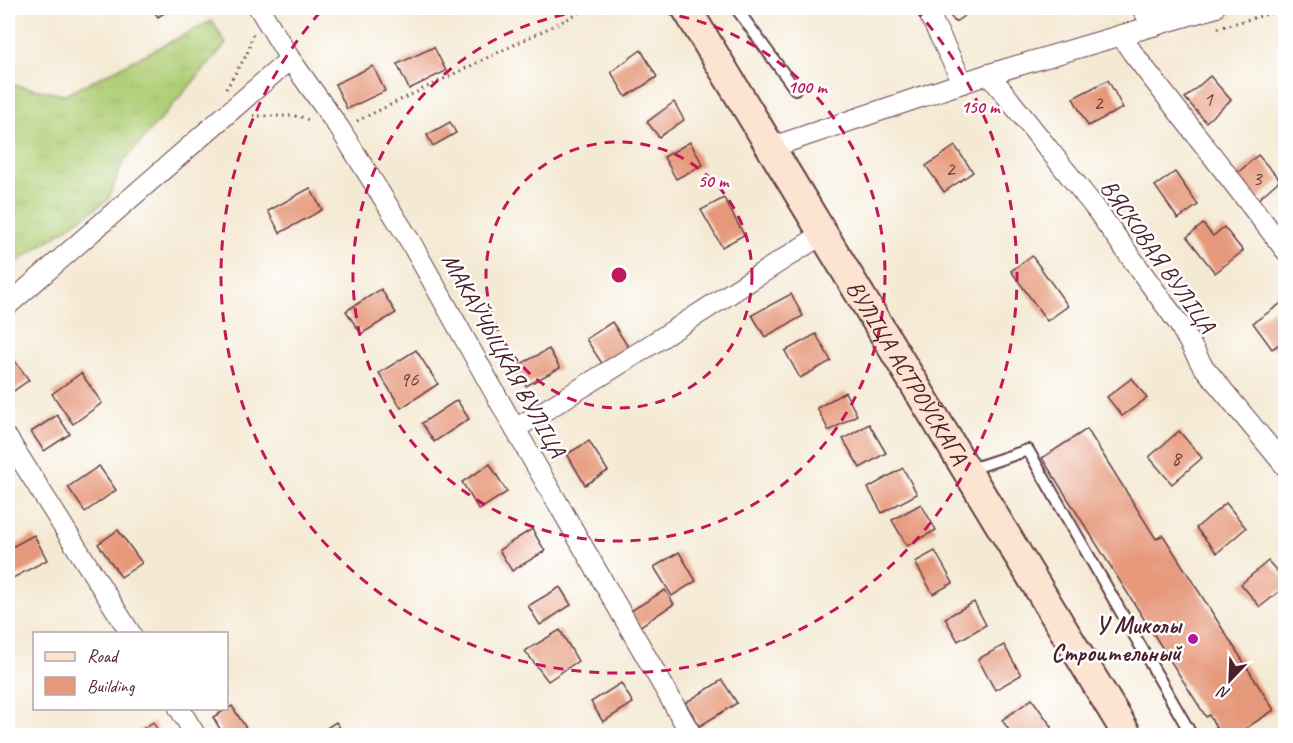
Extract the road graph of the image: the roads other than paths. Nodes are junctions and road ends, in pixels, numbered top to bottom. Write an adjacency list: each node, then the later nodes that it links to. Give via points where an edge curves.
1 (260, 8): 9 (street, МАКАЎЧЫЦКАЯ ВУЛІЦА)
2 (686, 8): 13 (street, ВУЛІЦА АСТРОЎСКАГА)
3 (736, 8): 12 (lane)
4 (926, 8): 11 (street)
5 (1142, 8): 7 (street)
6 (1214, 8): 7 (street)
7 (1153, 26): 8 (street)
8 (1121, 35): 10 (street); 15 (street)
9 (290, 59): 16 (street); 17 (street, МАКАЎЧЫЦКАЯ ВУЛІЦА, via 411,241)
10 (989, 74): 11 (street); 19 (street, ВЯСКОВАЯ ВУЛІЦА, via 1096,209 1179,324 1202,365)
11 (963, 83): 13 (street)
12 (795, 89)
13 (772, 147): 14 (street, ВУЛІЦА АСТРОЎСКАГА)
14 (824, 233): 17 (street); 20 (street, ВУЛІЦА АСТРОЎСКАГА)
15 (1286, 251)
16 (8, 305)
17 (515, 429): 24 (street, МАКАЎЧЫЦКАЯ ВУЛІЦА)
18 (8, 439): 21 (street)
19 (1286, 467)
20 (967, 470): 25 (street, ВУЛІЦА АСТРОЎСКАГА); 26 (lane, via 1028,450)
21 (130, 632)
22 (180, 710): 23 (street)
23 (196, 735)
24 (692, 735)
25 (1128, 735)
26 (1190, 735)

